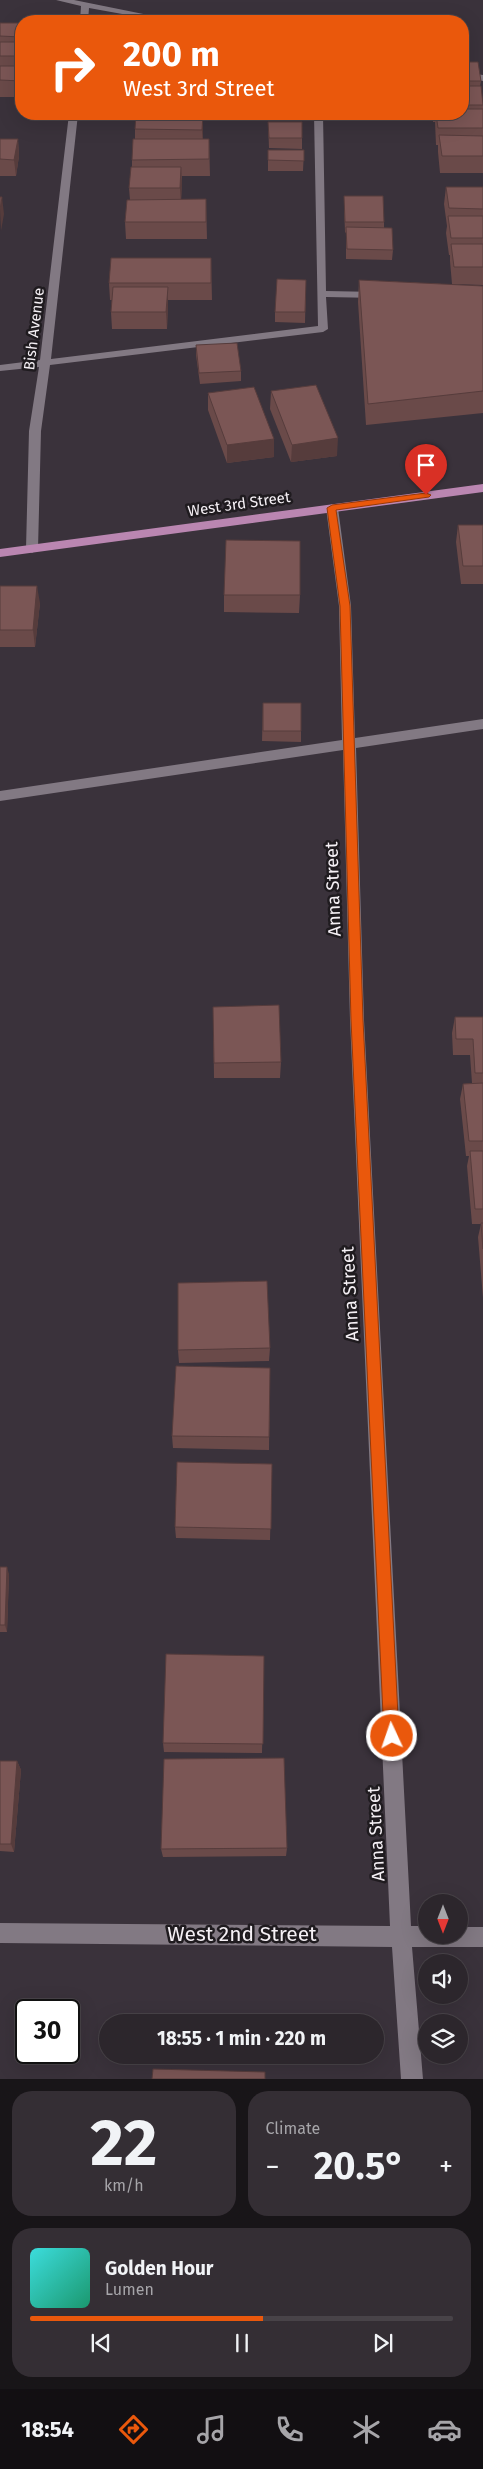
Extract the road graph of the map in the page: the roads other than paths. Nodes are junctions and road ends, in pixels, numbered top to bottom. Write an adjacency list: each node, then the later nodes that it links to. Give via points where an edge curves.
1 (60, 0): 2 (street)
2 (86, 5): 3 (street); 4 (street)
3 (85, 15)
4 (141, 15)
5 (469, 76): 6 (street)
6 (483, 78)
7 (72, 120): 11 (street, Bish Avenue)
8 (318, 120): 9 (street)
9 (322, 294): 10 (street); 11 (street, via 323,329)
10 (388, 296)
11 (45, 362): 12 (street); 15 (street, Bish Avenue, via 35,431)
12 (0, 368)
13 (483, 488): 14 (main road, West 3rd Street)
14 (332, 508): 15 (main road, West 3rd Street); 18 (street, Anna Street, via 345,606)
15 (32, 549): 16 (main road, West 3rd Street)
16 (0, 553)
17 (483, 724): 18 (street)
18 (349, 744): 19 (street); 21 (street, Anna Street, via 357,1020)
19 (0, 796)
20 (0, 1933): 21 (street, West 2nd Street)
21 (401, 1935): 22 (street, West 2nd Street); 23 (street, Anna Street)
22 (483, 1937)
23 (412, 2079)

